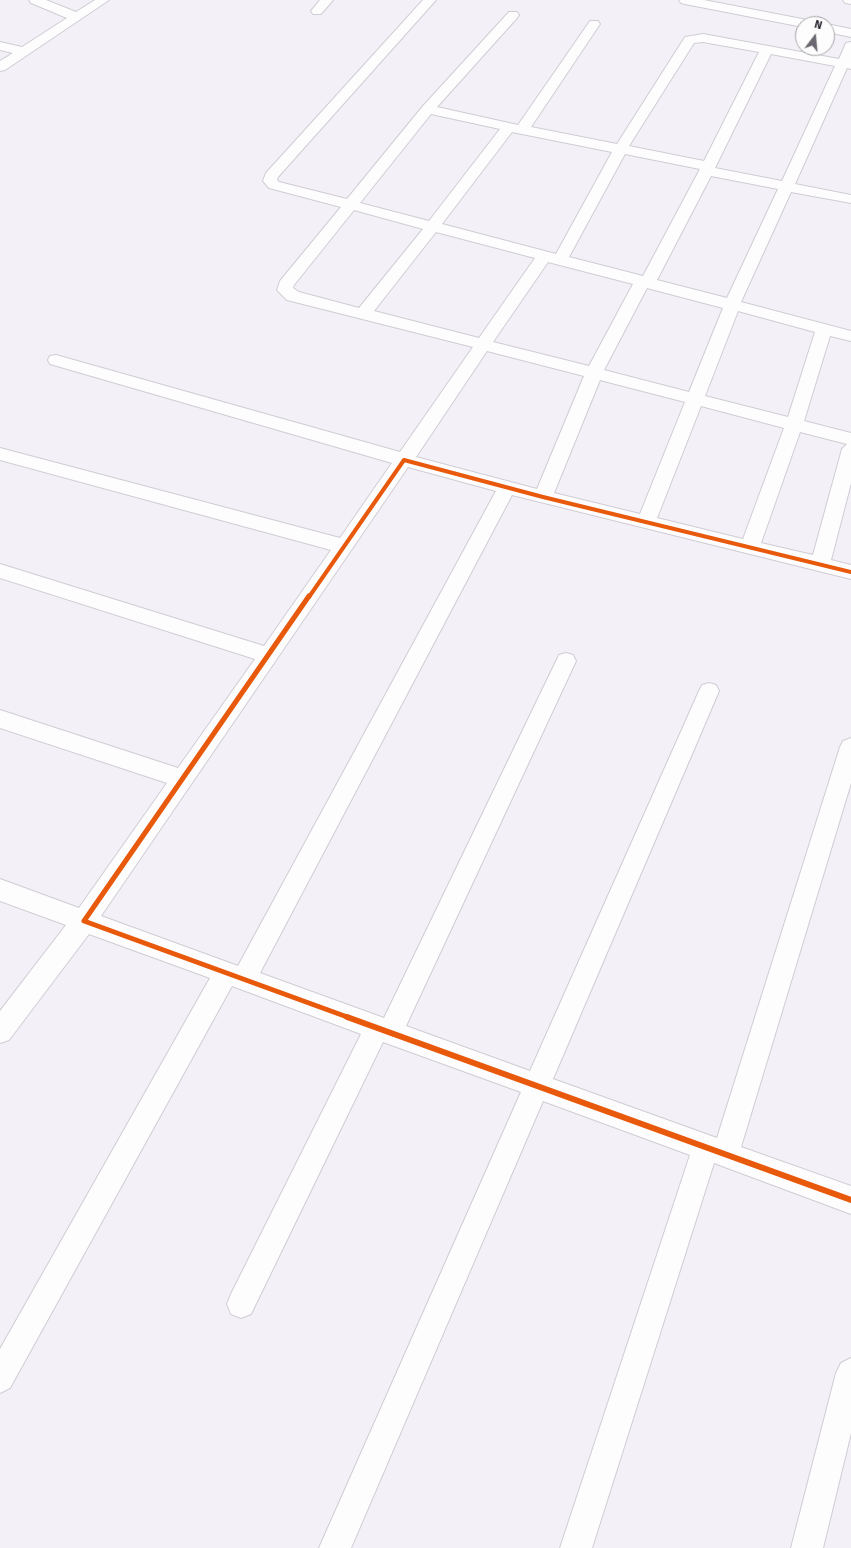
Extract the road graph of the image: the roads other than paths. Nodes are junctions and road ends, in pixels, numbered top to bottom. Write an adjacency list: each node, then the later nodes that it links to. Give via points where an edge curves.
1 (35, 0): 8 (street)
2 (103, 0): 8 (street)
3 (327, 0): 6 (street)
4 (430, 0): 25 (street, via 271,176 270,181 274,185)
5 (685, 0): 9 (street)
6 (317, 11)
7 (513, 15): 19 (street)
8 (77, 17): 16 (street)
9 (795, 22)
10 (594, 24): 20 (street)
11 (835, 30): 12 (street)
12 (851, 33)
13 (0, 46): 16 (street)
14 (851, 46): 17 (street)
15 (767, 49): 17 (street); 21 (street, via 703,38 690,40); 22 (street)
16 (24, 51): 18 (street)
17 (847, 64): 23 (street)
18 (0, 67)
19 (428, 110): 20 (street); 25 (street)
20 (516, 129): 21 (street); 26 (street)
21 (620, 150): 22 (street); 27 (street)
22 (708, 169): 23 (street); 28 (street)
23 (787, 186): 24 (street); 29 (street)
24 (851, 199)
25 (350, 204): 26 (street); 30 (street, via 286,284 285,290 293,296)
26 (433, 226): 27 (street); 30 (street)
27 (552, 258): 28 (street); 33 (street)
28 (645, 282): 29 (street); 35 (street)
29 (732, 305): 31 (street); 36 (street)
30 (363, 314): 33 (street)
31 (824, 329): 32 (street); 37 (street)
32 (851, 336)
33 (482, 344): 35 (street); 41 (street)
34 (56, 360): 41 (street)
35 (594, 373): 36 (street); 43 (street)
36 (695, 399): 37 (street); 44 (street)
37 (794, 424): 38 (street); 46 (street)
38 (851, 439)
39 (851, 449): 47 (street)
40 (0, 454): 45 (street)
41 (404, 460): 42 (street); 45 (street)
42 (507, 487): 43 (street); 58 (street)
43 (543, 496): 44 (street)
44 (646, 522): 46 (street)
45 (343, 546): 50 (street)
46 (750, 548): 47 (street)
47 (820, 565): 49 (street)
48 (0, 571): 50 (street)
49 (851, 572)
50 (268, 655): 55 (street)
51 (566, 661): 59 (street)
52 (709, 691): 61 (street)
53 (0, 719): 55 (street)
54 (851, 747): 62 (street)
55 (183, 779): 57 (street)
56 (0, 890): 57 (street)
57 (84, 921): 58 (street); 60 (street)
58 (235, 976): 59 (street); 66 (street)
59 (384, 1030): 61 (street); 64 (street)
60 (0, 1031)
61 (537, 1085): 62 (street); 67 (street)
62 (716, 1150): 63 (street); 68 (street)
63 (851, 1200)
64 (241, 1304)
65 (851, 1373): 69 (street)
66 (0, 1378)
67 (336, 1548)
68 (576, 1548)
69 (807, 1548)

